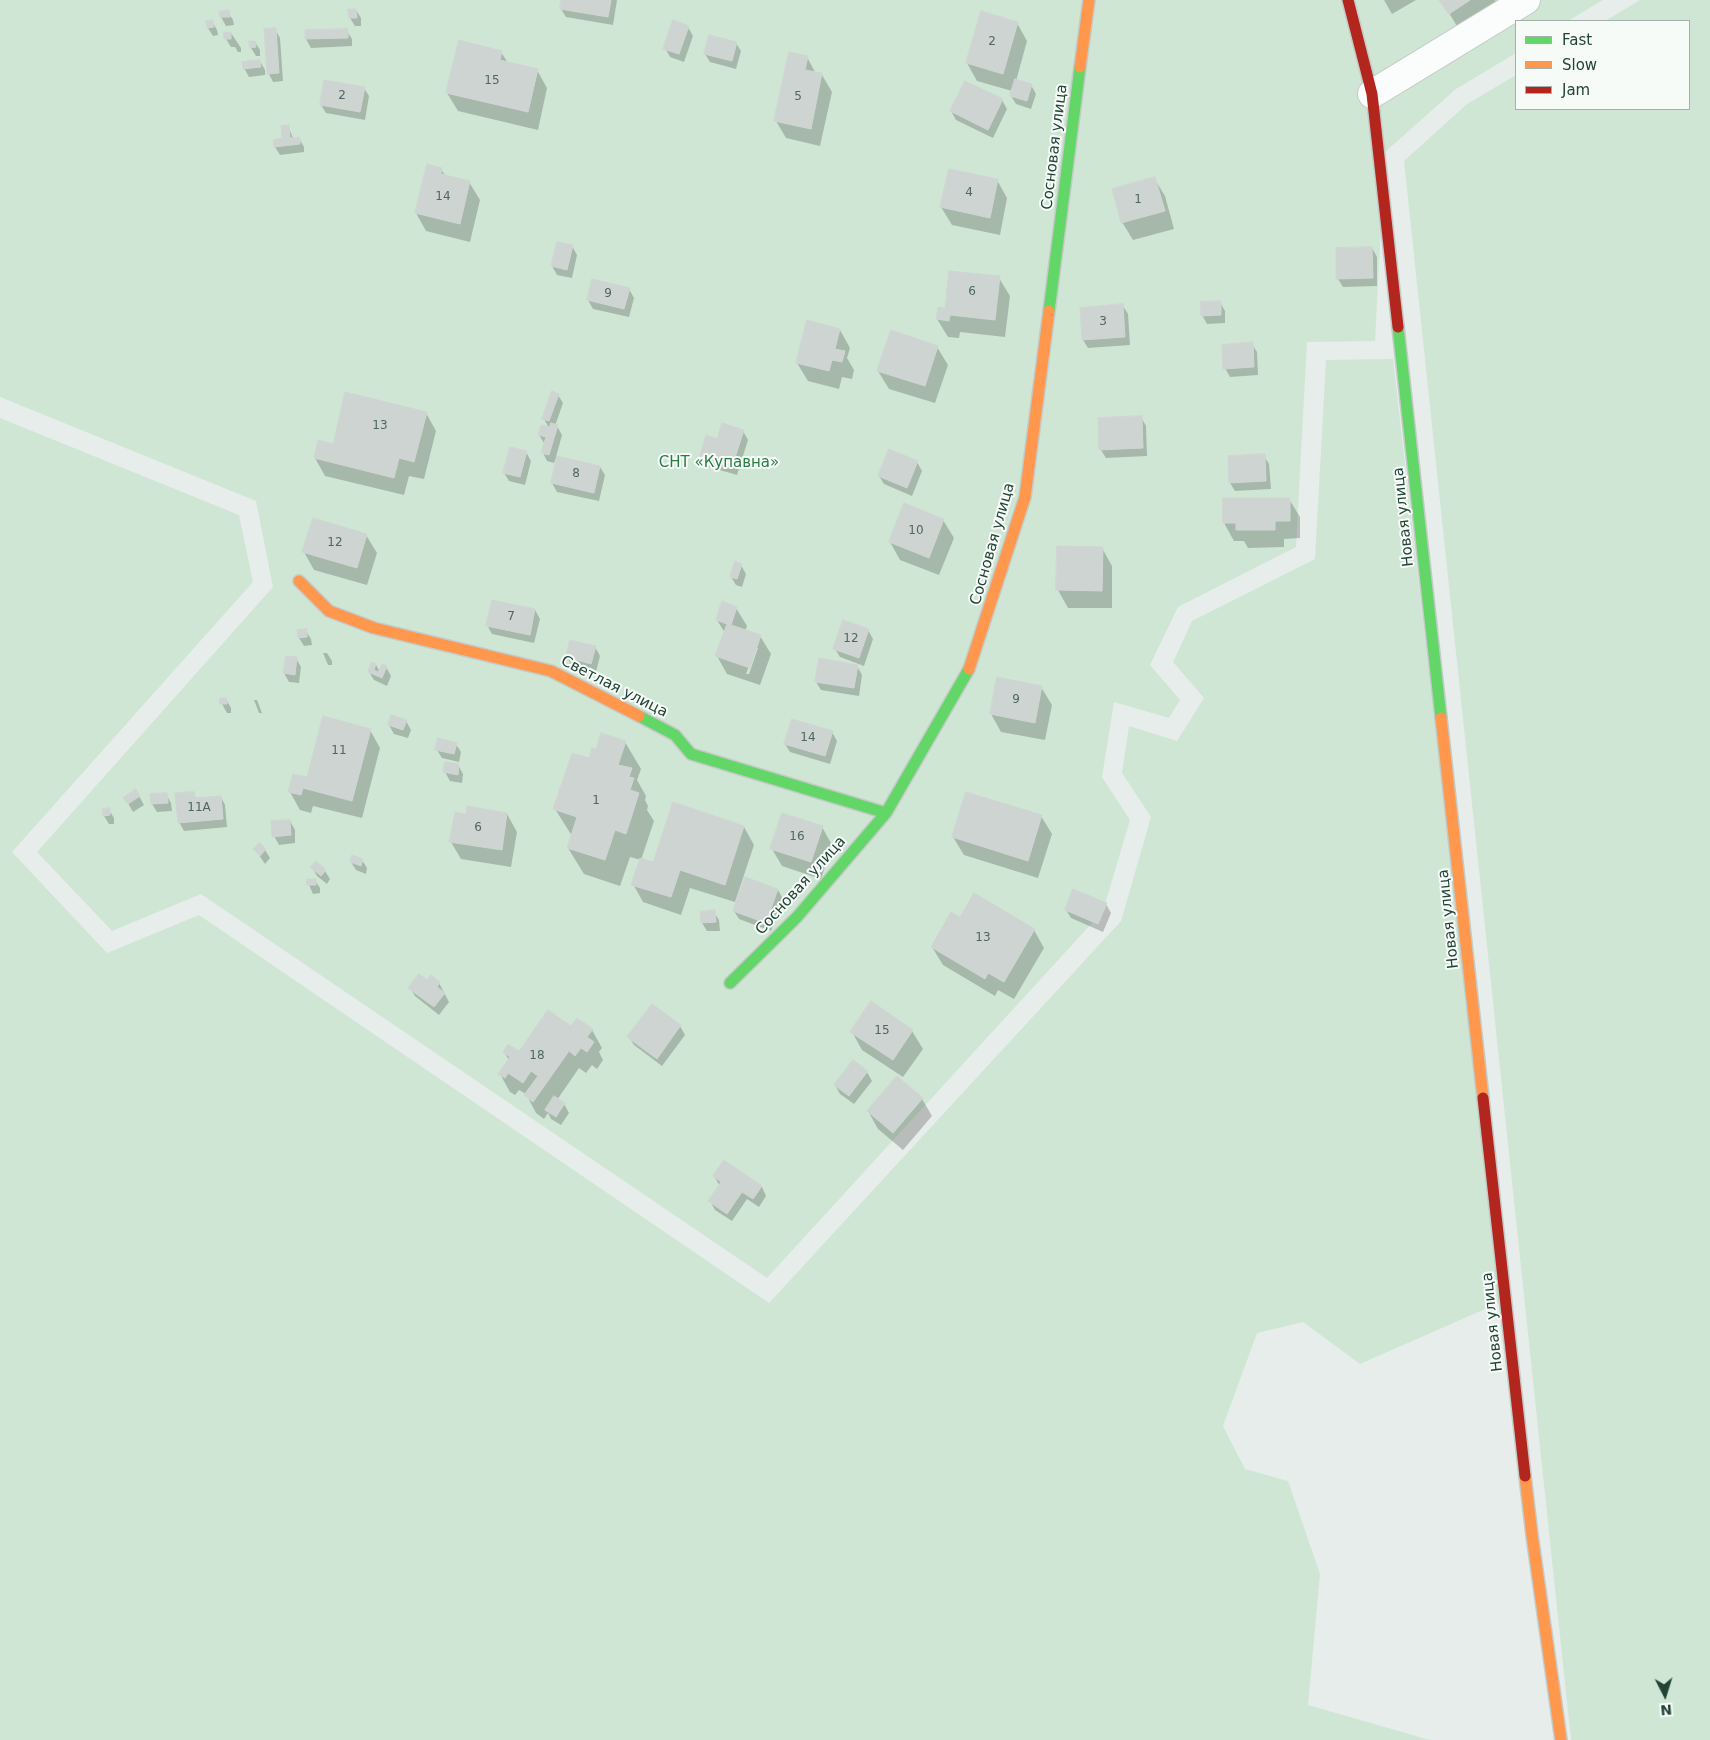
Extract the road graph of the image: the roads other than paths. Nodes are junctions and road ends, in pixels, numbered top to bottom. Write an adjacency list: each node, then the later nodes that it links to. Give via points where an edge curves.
1 (1088, 0): 6 (street, Сосновая улица, via 1025,497 971,666)
2 (1348, 0): 4 (street, Новая улица)
3 (1526, 0): 4 (street)
4 (1372, 94): 8 (street, Новая улица, via 1532,1535)
5 (299, 581): 6 (street, Светлая улица, via 330,611 374,628 551,670 675,735 691,754)
6 (886, 813): 7 (street, Сосновая улица, via 797,917)
7 (730, 983)
8 (1561, 1740)

